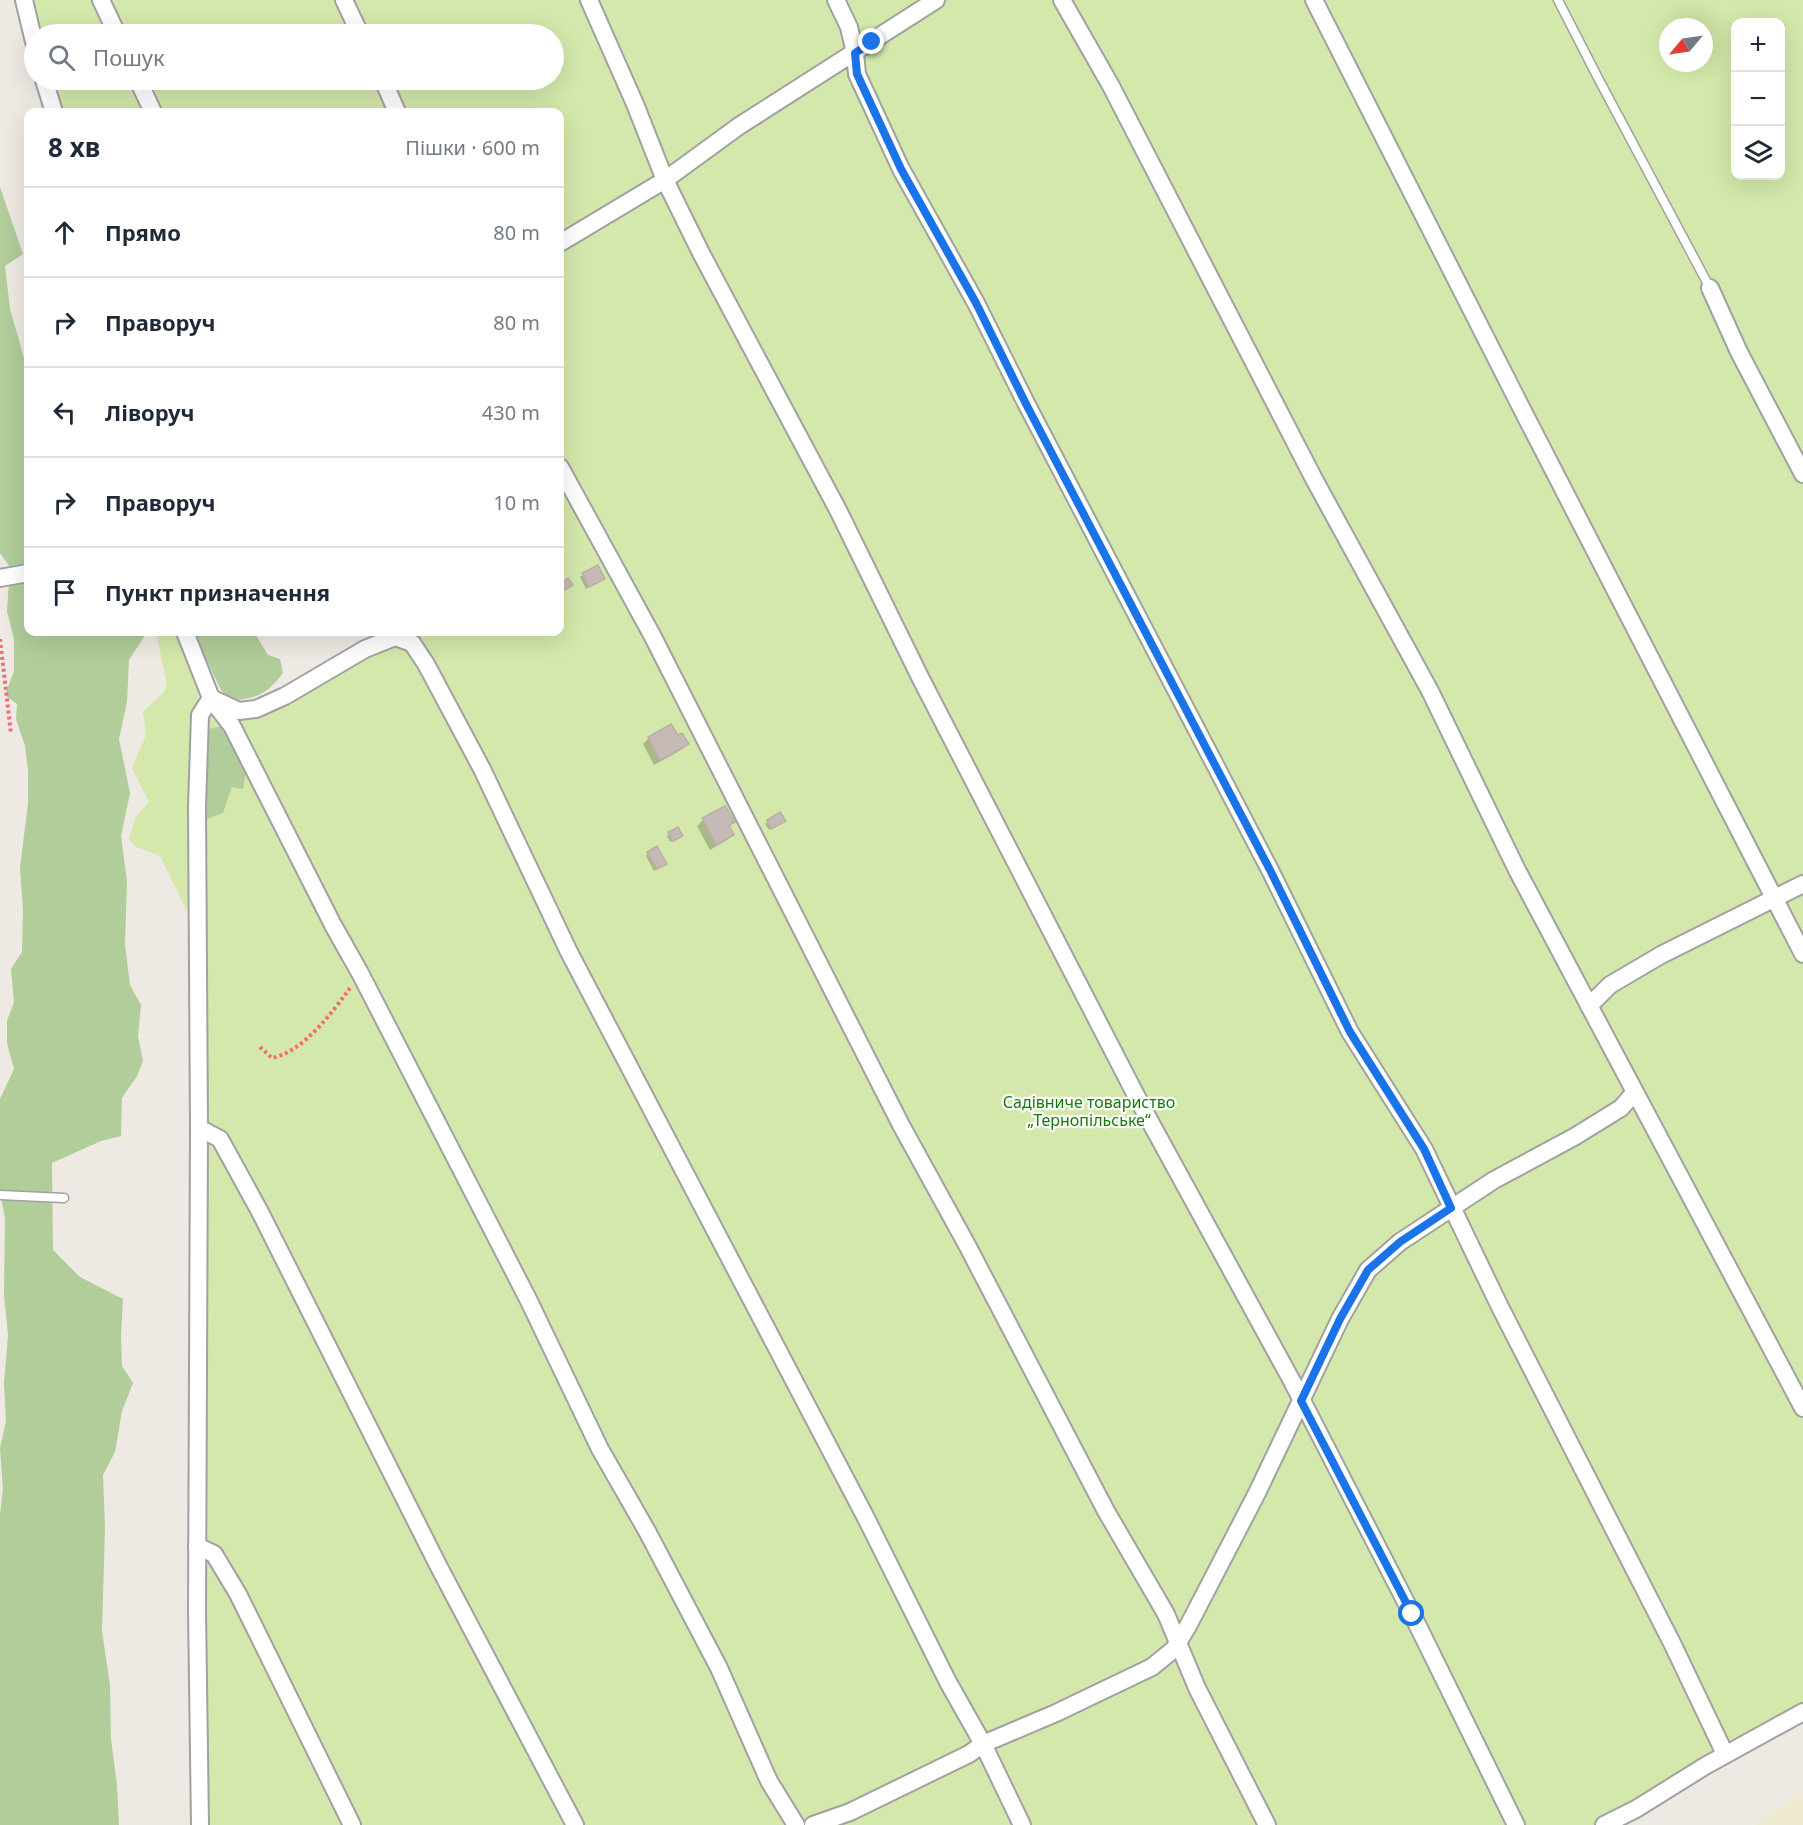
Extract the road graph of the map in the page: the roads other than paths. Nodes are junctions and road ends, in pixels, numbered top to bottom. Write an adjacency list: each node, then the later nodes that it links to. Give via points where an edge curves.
1 (24, 0): 10 (street)
2 (101, 0): 11 (street)
3 (344, 0): 12 (street)
4 (588, 0): 20 (street)
5 (836, 0): 13 (street, via 849,27)
6 (936, 0): 13 (street)
7 (1062, 0): 32 (street, via 1430,691 1516,870)
8 (1314, 0): 30 (street)
9 (1558, 0): 22 (lane)
10 (30, 24)
11 (112, 24)
12 (355, 24)
13 (855, 53): 20 (street, via 739,126); 37 (street, via 857,74 901,169 976,303 1350,1032 1424,1149)
14 (47, 90): 17 (street)
15 (143, 90): 18 (street)
16 (387, 90): 19 (street)
17 (53, 108)
18 (151, 108)
19 (395, 108)
20 (665, 180): 21 (street); 38 (street, via 1141,1105)
21 (564, 241)
22 (1710, 288): 24 (street)
23 (564, 474): 41 (street, via 652,635 901,1125 1106,1511 1166,1614)
24 (1803, 474)
25 (24, 574): 26 (street)
26 (0, 578)
27 (187, 636): 28 (street)
28 (211, 698): 34 (street, via 200,715 198,784); 43 (street, via 239,711 256,709 365,649 395,637 412,643 482,769 569,951); 48 (street, via 232,726 528,1299 600,1449 648,1531 719,1668 769,1781)
29 (1803, 884): 30 (street)
30 (1773, 899): 31 (street); 32 (street, via 1661,954 1610,985)
31 (1803, 954)
32 (1589, 1006): 33 (street)
33 (1634, 1093): 37 (street, via 1621,1108); 39 (street)
34 (199, 1128): 40 (street); 47 (street, via 220,1139 260,1212)
35 (0, 1195): 36 (lane)
36 (64, 1198)
37 (1451, 1208): 38 (street, via 1400,1242 1368,1270); 44 (street)
38 (1301, 1401): 41 (street); 52 (street, via 1412,1614)
39 (1803, 1408)
40 (197, 1546): 45 (street); 46 (street, via 214,1554 238,1593)
41 (1177, 1643): 43 (street, via 1152,1667); 51 (street)
42 (1803, 1712): 44 (street)
43 (983, 1744): 49 (street, via 850,1812); 50 (street)
44 (1725, 1754): 53 (street)
45 (200, 1825)
46 (352, 1825)
47 (575, 1825)
48 (796, 1825)
49 (813, 1825)
50 (1022, 1825)
51 (1267, 1825)
52 (1515, 1825)
53 (1604, 1825)

